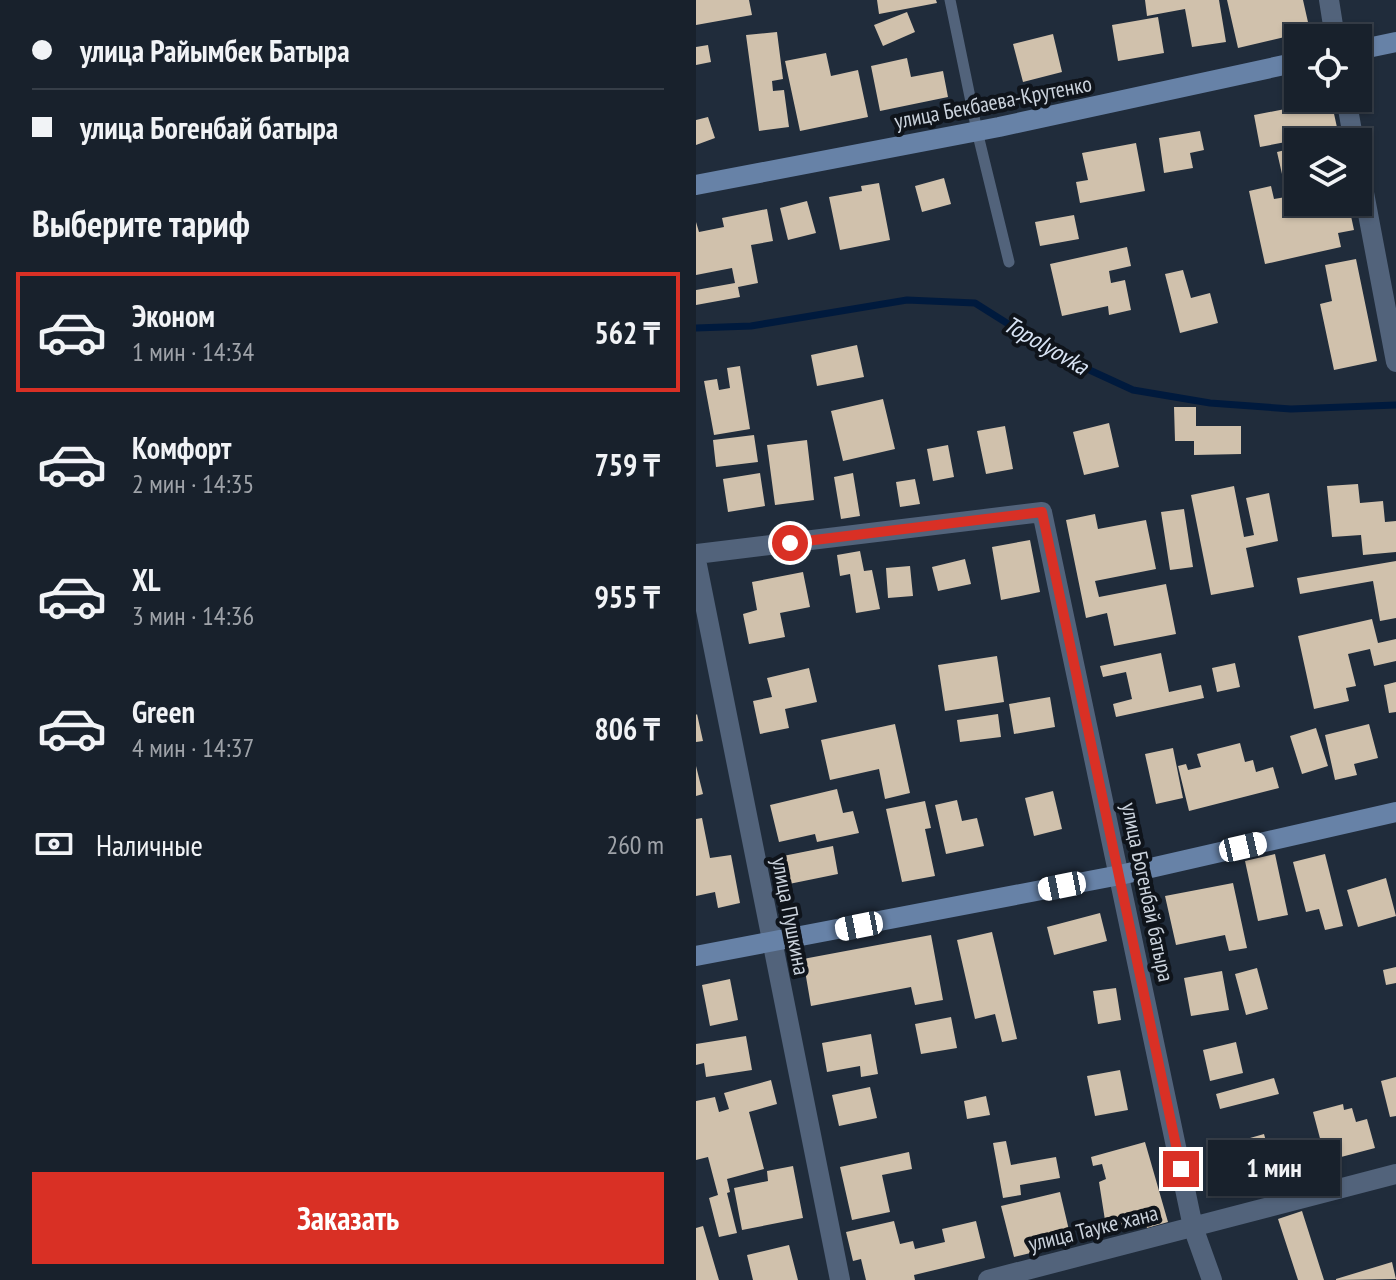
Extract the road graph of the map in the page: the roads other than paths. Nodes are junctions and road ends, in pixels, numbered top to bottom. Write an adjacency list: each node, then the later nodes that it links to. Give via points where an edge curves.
1 (950, 0): 7 (lane)
2 (1329, 0): 3 (street)
3 (1333, 24)
4 (1396, 42): 5 (street)
5 (1372, 47)
6 (1284, 65): 7 (street, улица Бекбаева-Крутенко)
7 (977, 131): 8 (street, улица Бекбаева-Крутенко); 10 (lane)
8 (696, 185)
9 (1368, 216): 11 (street)
10 (1009, 262)
11 (1396, 362)
12 (696, 554): 15 (street, улица Богенбай батыра, via 1042,512)
13 (696, 560): 16 (street, улица Пушкина)
14 (1396, 812): 15 (street)
15 (1120, 875): 16 (street); 19 (street, улица Богенбай батыра)
16 (772, 942): 17 (street); 20 (street, улица Пушкина)
17 (696, 956)
18 (1396, 1174): 19 (street, улица Тауке хана)
19 (1193, 1227): 21 (street, улица Тауке хана); 22 (street, улица Богенбай батыра)
20 (840, 1280)
21 (988, 1280)
22 (1212, 1280)

